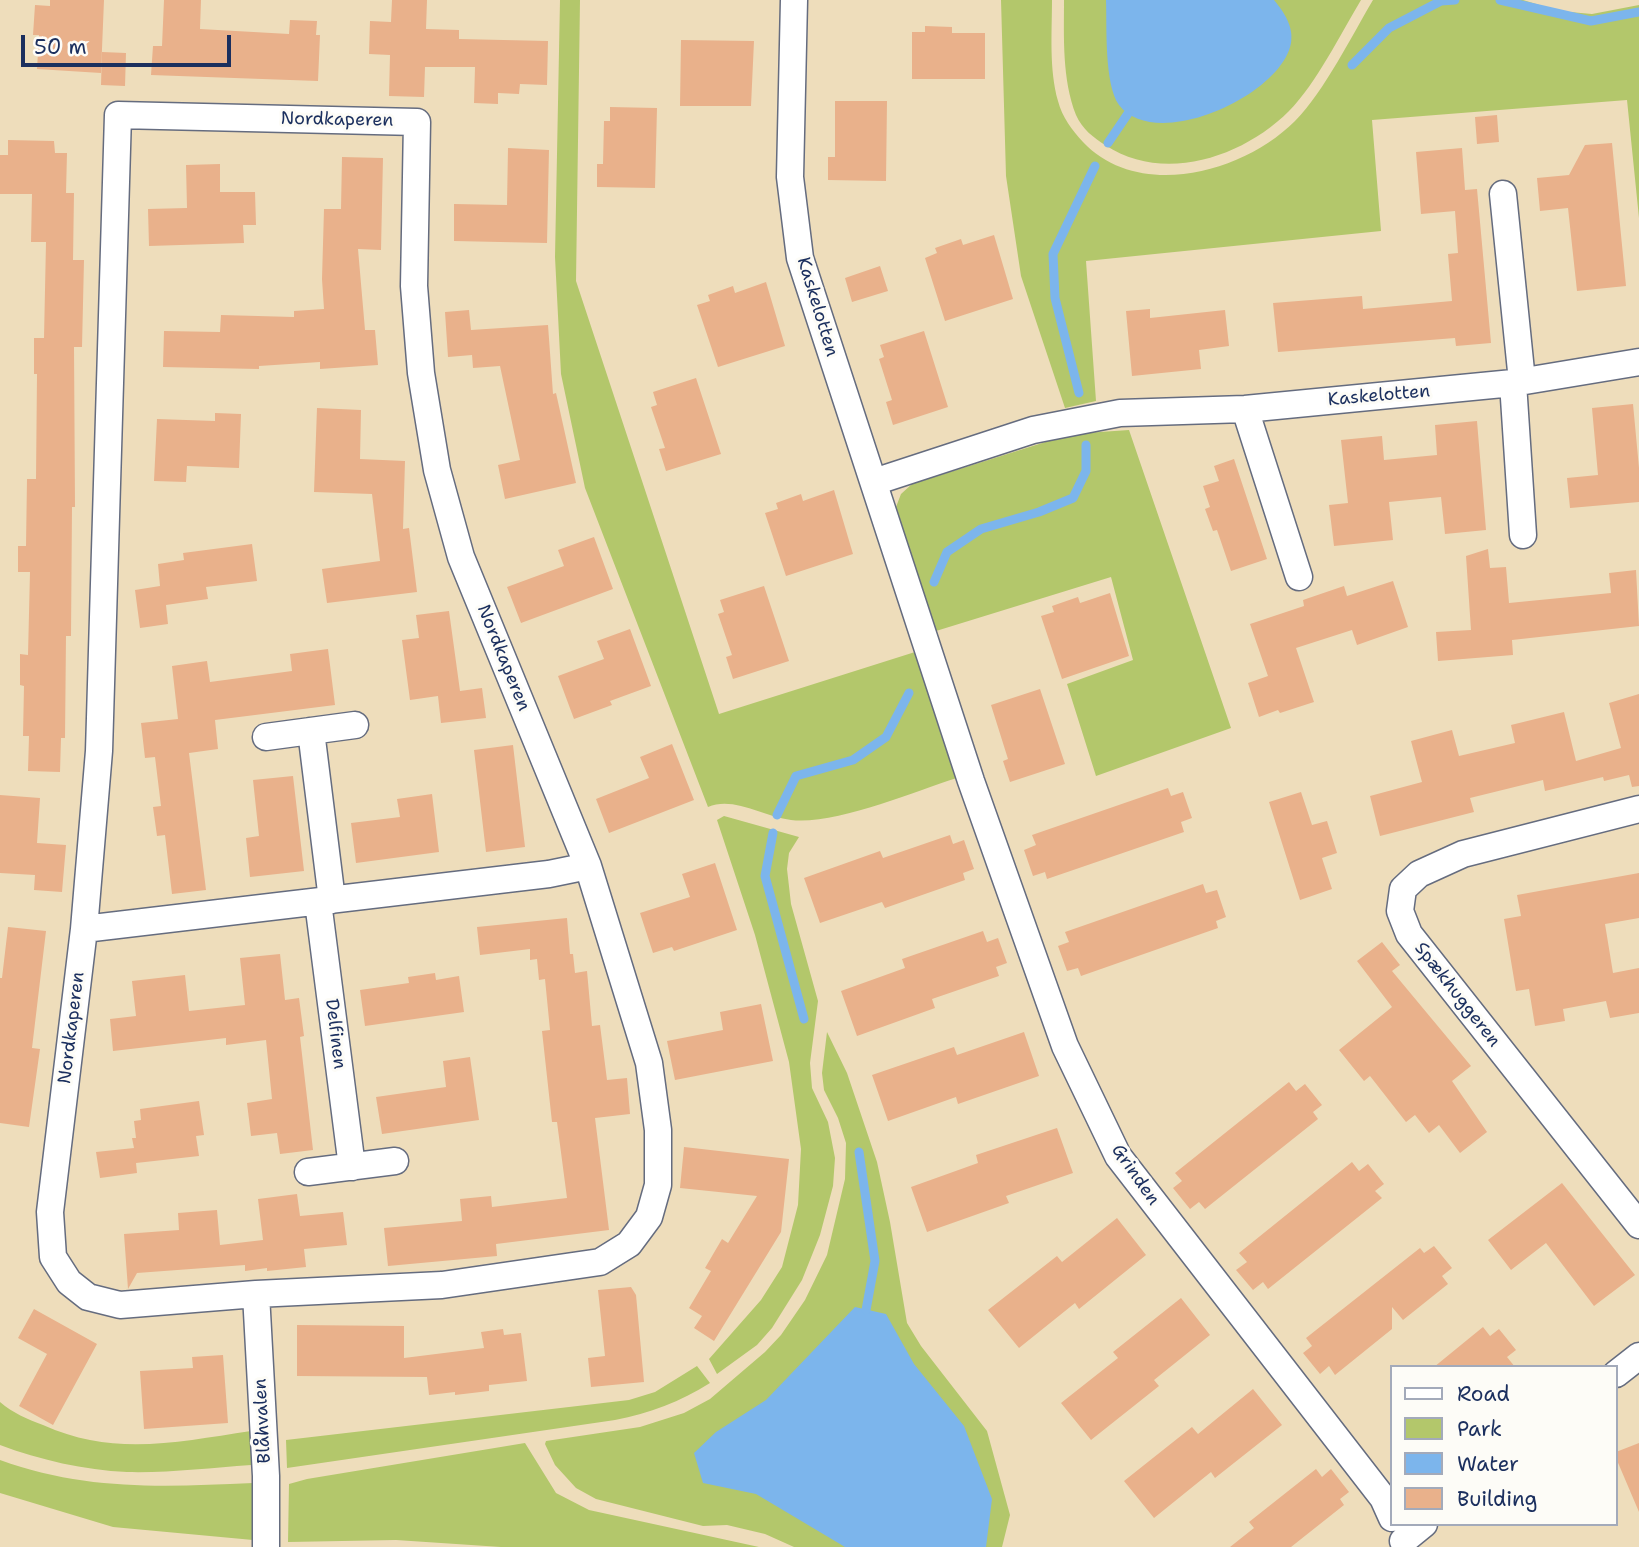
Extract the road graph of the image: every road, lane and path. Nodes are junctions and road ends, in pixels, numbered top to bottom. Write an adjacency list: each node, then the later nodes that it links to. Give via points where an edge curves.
1 (794, 0): 6 (street, Kaskelotten, via 790,177 800,258)
2 (1503, 194): 4 (street)
3 (1639, 362): 4 (street, Kaskelotten)
4 (1518, 382): 5 (street, Kaskelotten); 7 (street)
5 (1245, 408): 6 (street, Kaskelotten, via 1120,413 1059,425); 8 (street)
6 (874, 482): 12 (street, Kaskelotten)
7 (1522, 535)
8 (1299, 577)
9 (355, 725): 10 (street)
10 (311, 731): 11 (street); 15 (street, Delfinen)
11 (266, 737)
12 (971, 781): 24 (street, Grinden, via 1065,1046 1118,1156)
13 (1639, 809): 20 (street, Spækhuggeren, via 1463,853 1419,874 1402,890 1400,911 1409,934)
14 (589, 866): 15 (street); 16 (street, Nordkaperen, via 461,557 437,470 421,373 414,286 417,122 118,115 99,751); 21 (street, Nordkaperen, via 649,1063 659,1130 658,1185 649,1217 629,1244 600,1262 442,1285)
15 (325, 901): 16 (street); 18 (street, Delfinen)
16 (85, 929): 21 (street, Nordkaperen, via 50,1212 53,1257 69,1282 88,1297 120,1306)
17 (395, 1161): 18 (street)
18 (352, 1167): 19 (street)
19 (308, 1172)
20 (1639, 1225)
21 (256, 1294): 27 (street, Blåhvalen)
22 (1639, 1356): 23 (street)
23 (1618, 1372)
24 (1390, 1514)
25 (1418, 1526): 26 (street)
26 (1399, 1532)
27 (266, 1547)

